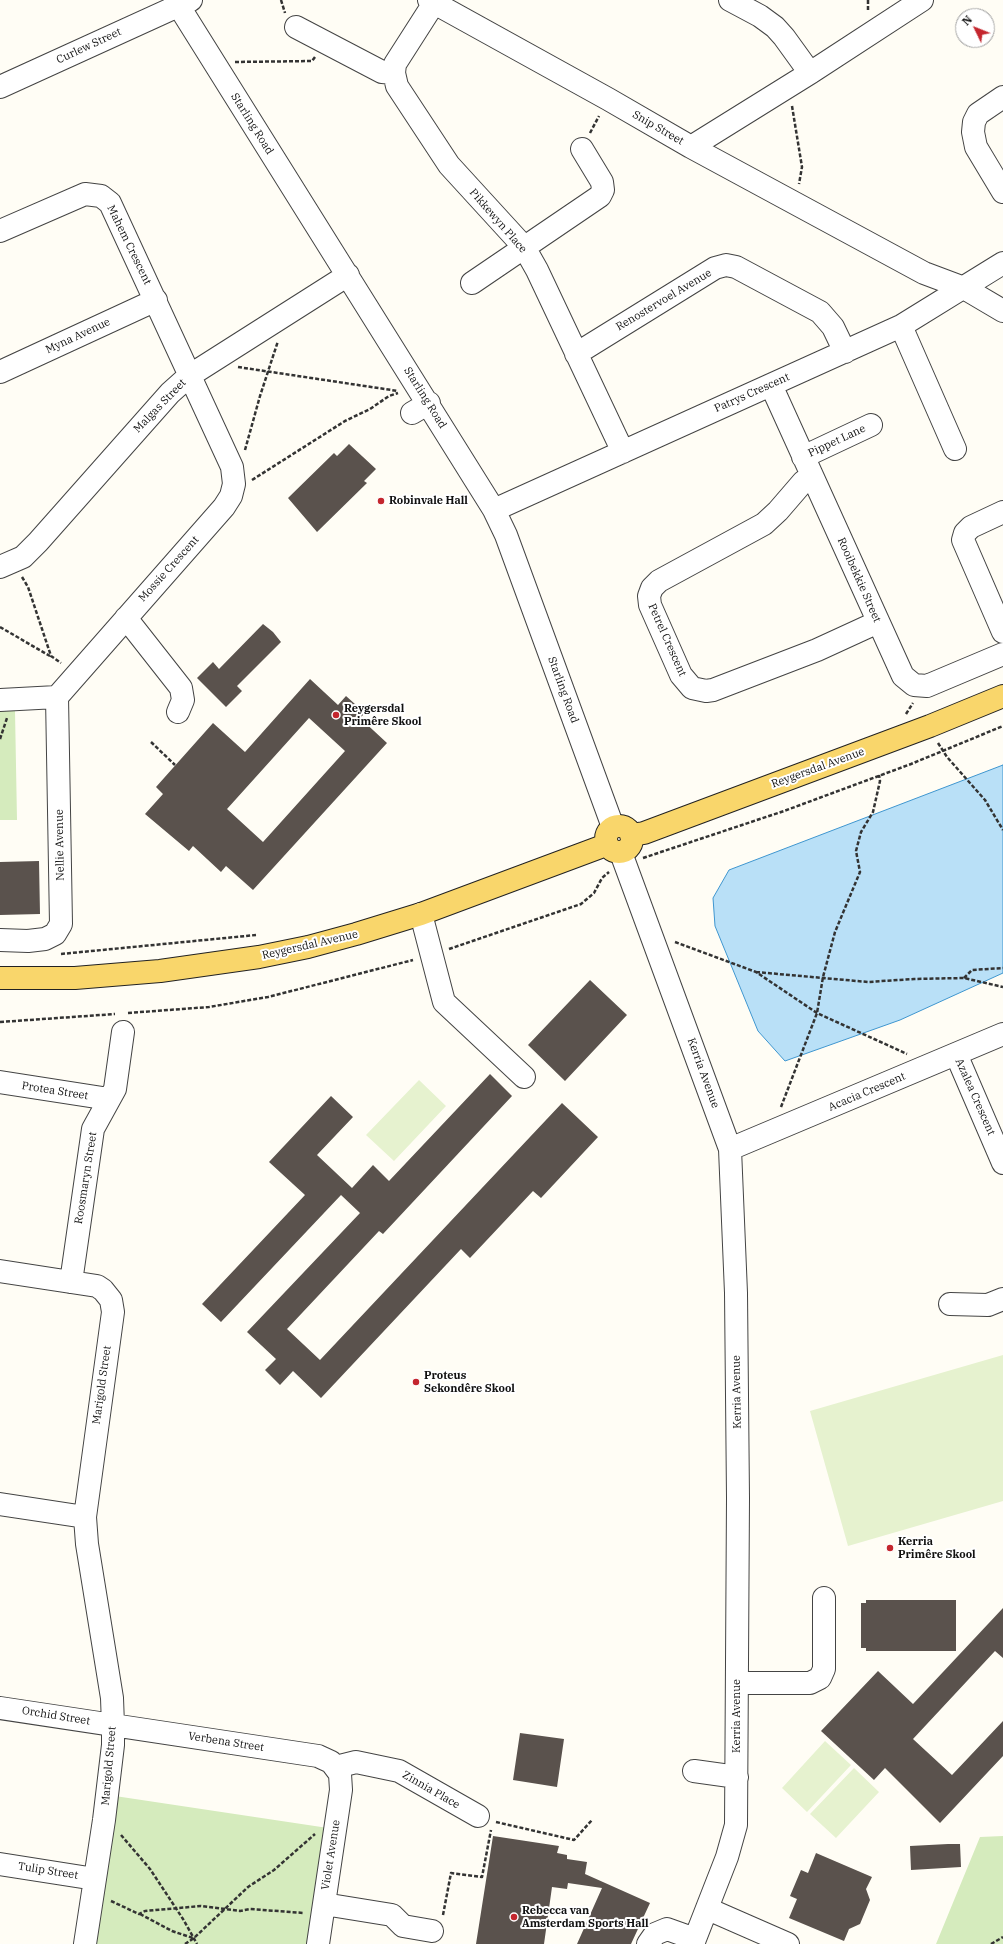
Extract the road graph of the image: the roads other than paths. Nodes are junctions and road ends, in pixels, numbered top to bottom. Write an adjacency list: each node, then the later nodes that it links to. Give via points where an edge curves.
1 (730, 0): 7 (street, via 775,27)
2 (922, 0): 7 (street, Snip Street)
3 (431, 1): 6 (street, via 395,64); 10 (street, Snip Street)
4 (181, 2): 8 (street, Curlew Street); 16 (street, Starling Road, via 216,67)
5 (296, 27): 6 (street, via 382,72)
6 (394, 73): 14 (street, Pikkewyn Place, via 397,86 449,166)
7 (810, 73): 10 (street, Snip Street)
8 (0, 87)
9 (1003, 97): 12 (street, via 978,114 973,132 976,147)
10 (691, 147): 18 (street, via 924,273)
11 (582, 149): 14 (street, via 602,182 602,193)
12 (1003, 192)
13 (0, 231): 19 (street, Mahem Crescent, via 81,195 90,193 101,196 113,208)
14 (524, 247): 17 (street); 23 (street, Pikkewyn Place)
15 (1003, 263): 18 (street, Patrys Crescent)
16 (348, 274): 25 (street, Malgas Street); 31 (street, Starling Road, via 420,408)
17 (472, 283)
18 (964, 288): 20 (street); 21 (street, Patrys Crescent)
19 (156, 300): 24 (street, Myna Avenue); 25 (street, Mahem Crescent)
20 (1003, 311)
21 (900, 326): 22 (street, Patrys Crescent); 28 (street)
22 (844, 352): 23 (street, Renostervoel Avenue, via 833,327 820,312 736,267 726,266 715,268); 26 (street, Patrys Crescent)
23 (576, 354): 29 (street, Pikkewyn Place)
24 (0, 372)
25 (189, 376): 33 (street, Malgas Street, via 170,393 38,542); 34 (street, Mossie Crescent, via 233,476 232,496)
26 (771, 385): 29 (street, Patrys Crescent); 30 (street, Rooibekkie Street)
27 (871, 425): 30 (street, Pippet Lane)
28 (955, 449)
29 (623, 452): 31 (street, Patrys Crescent)
30 (808, 466): 35 (street, Rooibekkie Street); 35 (street, Petrel Crescent, via 803,482 764,524 659,581 649,596 650,606 684,680 692,688 706,691 817,650)
31 (494, 510): 42 (street, Starling Road, via 506,535)
32 (1003, 512): 36 (street, via 971,527 965,533 963,544)
33 (8, 564)
34 (126, 618): 39 (street, Mossie Crescent); 41 (street, via 181,688 183,700)
35 (878, 622): 37 (street, Rooibekkie Street, via 903,676 908,682 921,686 933,684)
36 (1003, 632)
37 (1003, 654)
38 (1003, 696): 42 (main road, Reygersdal Avenue, via 930,726 644,833)
39 (57, 697): 40 (street); 44 (street, Nellie Avenue, via 61,924 55,934 45,939)
40 (0, 700)
41 (178, 712)
42 (620, 845): 43 (main road, Reygersdal Avenue); 52 (street, Kerria Avenue)
43 (421, 914): 45 (main road, Reygersdal Avenue, via 308,947 210,965 75,978); 49 (street, via 444,1002)
44 (0, 940)
45 (0, 978)
46 (122, 1019): 51 (street, Roosmaryn Street, via 115,1089)
47 (1003, 1034): 48 (street, Acacia Crescent)
48 (956, 1054): 52 (street, Acacia Crescent); 53 (street, Azalea Crescent)
49 (524, 1077)
50 (0, 1082): 51 (street, Protea Street)
51 (109, 1099): 55 (street, Roosmaryn Street, via 93,1129)
52 (730, 1149): 61 (street, Kerria Avenue, via 736,1293)
53 (1003, 1163)
54 (0, 1271): 55 (street, Marigold Street)
55 (71, 1282): 59 (street, Marigold Street, via 97,1286 108,1295 112,1306)
56 (1003, 1299): 57 (street, via 988,1305)
57 (950, 1304)
58 (0, 1504): 59 (street)
59 (85, 1517): 63 (street, Marigold Street, via 87,1544 110,1683)
60 (824, 1598): 61 (street, via 824,1670 820,1678 810,1683)
61 (738, 1683): 66 (street, Kerria Avenue)
62 (0, 1708): 63 (street, Orchid Street)
63 (112, 1725): 64 (street, Verbena Street, via 318,1756); 69 (street, Marigold Street, via 104,1820)
64 (336, 1767): 67 (street, Zinnia Place, via 356,1762 399,1772); 71 (street, Violet Avenue, via 342,1782)
65 (694, 1771): 66 (street)
66 (737, 1777): 70 (street, Kerria Avenue, via 736,1825)
67 (485, 1819)
68 (0, 1864): 69 (street, Tulip Street)
69 (94, 1886): 74 (street, Marigold Street)
70 (708, 1909): 73 (street, Kerria Avenue); 77 (street)
71 (323, 1910): 72 (street, via 392,1915 403,1926); 75 (street, Violet Avenue)
72 (432, 1931)
73 (694, 1942): 76 (street, via 667,1929 655,1934)
74 (85, 1944)
75 (318, 1944)
76 (648, 1944)
77 (788, 1944)

